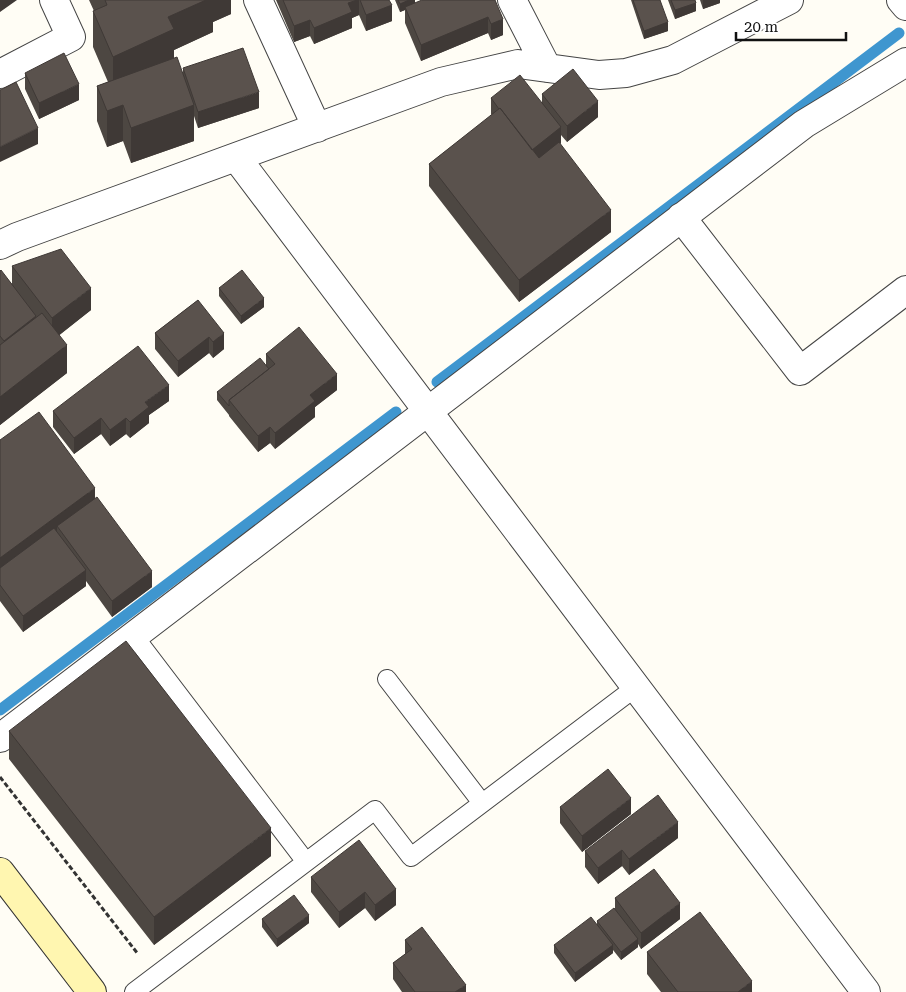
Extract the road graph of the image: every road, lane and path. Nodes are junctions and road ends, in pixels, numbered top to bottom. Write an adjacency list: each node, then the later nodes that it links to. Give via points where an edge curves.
1 (54, 0): 9 (street, via 71,37)
2 (258, 0): 10 (street)
3 (512, 0): 8 (street)
4 (790, 0): 8 (street, via 673,60 626,74 600,75)
5 (901, 0): 6 (street)
6 (906, 6)
7 (906, 62): 12 (street, via 804,124)
8 (547, 68): 10 (street, via 518,64 441,82)
9 (0, 74)
10 (317, 128): 11 (street)
11 (236, 157): 13 (street); 15 (street)
12 (682, 218): 14 (street, via 800,371); 15 (street)
13 (0, 246)
14 (906, 290)
15 (428, 411): 16 (street); 18 (street)
16 (134, 636): 19 (street); 22 (lane)
17 (386, 679): 21 (lane)
18 (636, 687): 21 (lane); 27 (street)
19 (0, 738)
20 (0, 777): 24 (path)
21 (482, 803): 22 (lane, via 411,857 376,810)
22 (306, 862): 24 (lane)
23 (0, 872): 25 (main road)
24 (155, 976): 26 (lane)
25 (92, 992)
26 (134, 992)
27 (866, 992)

